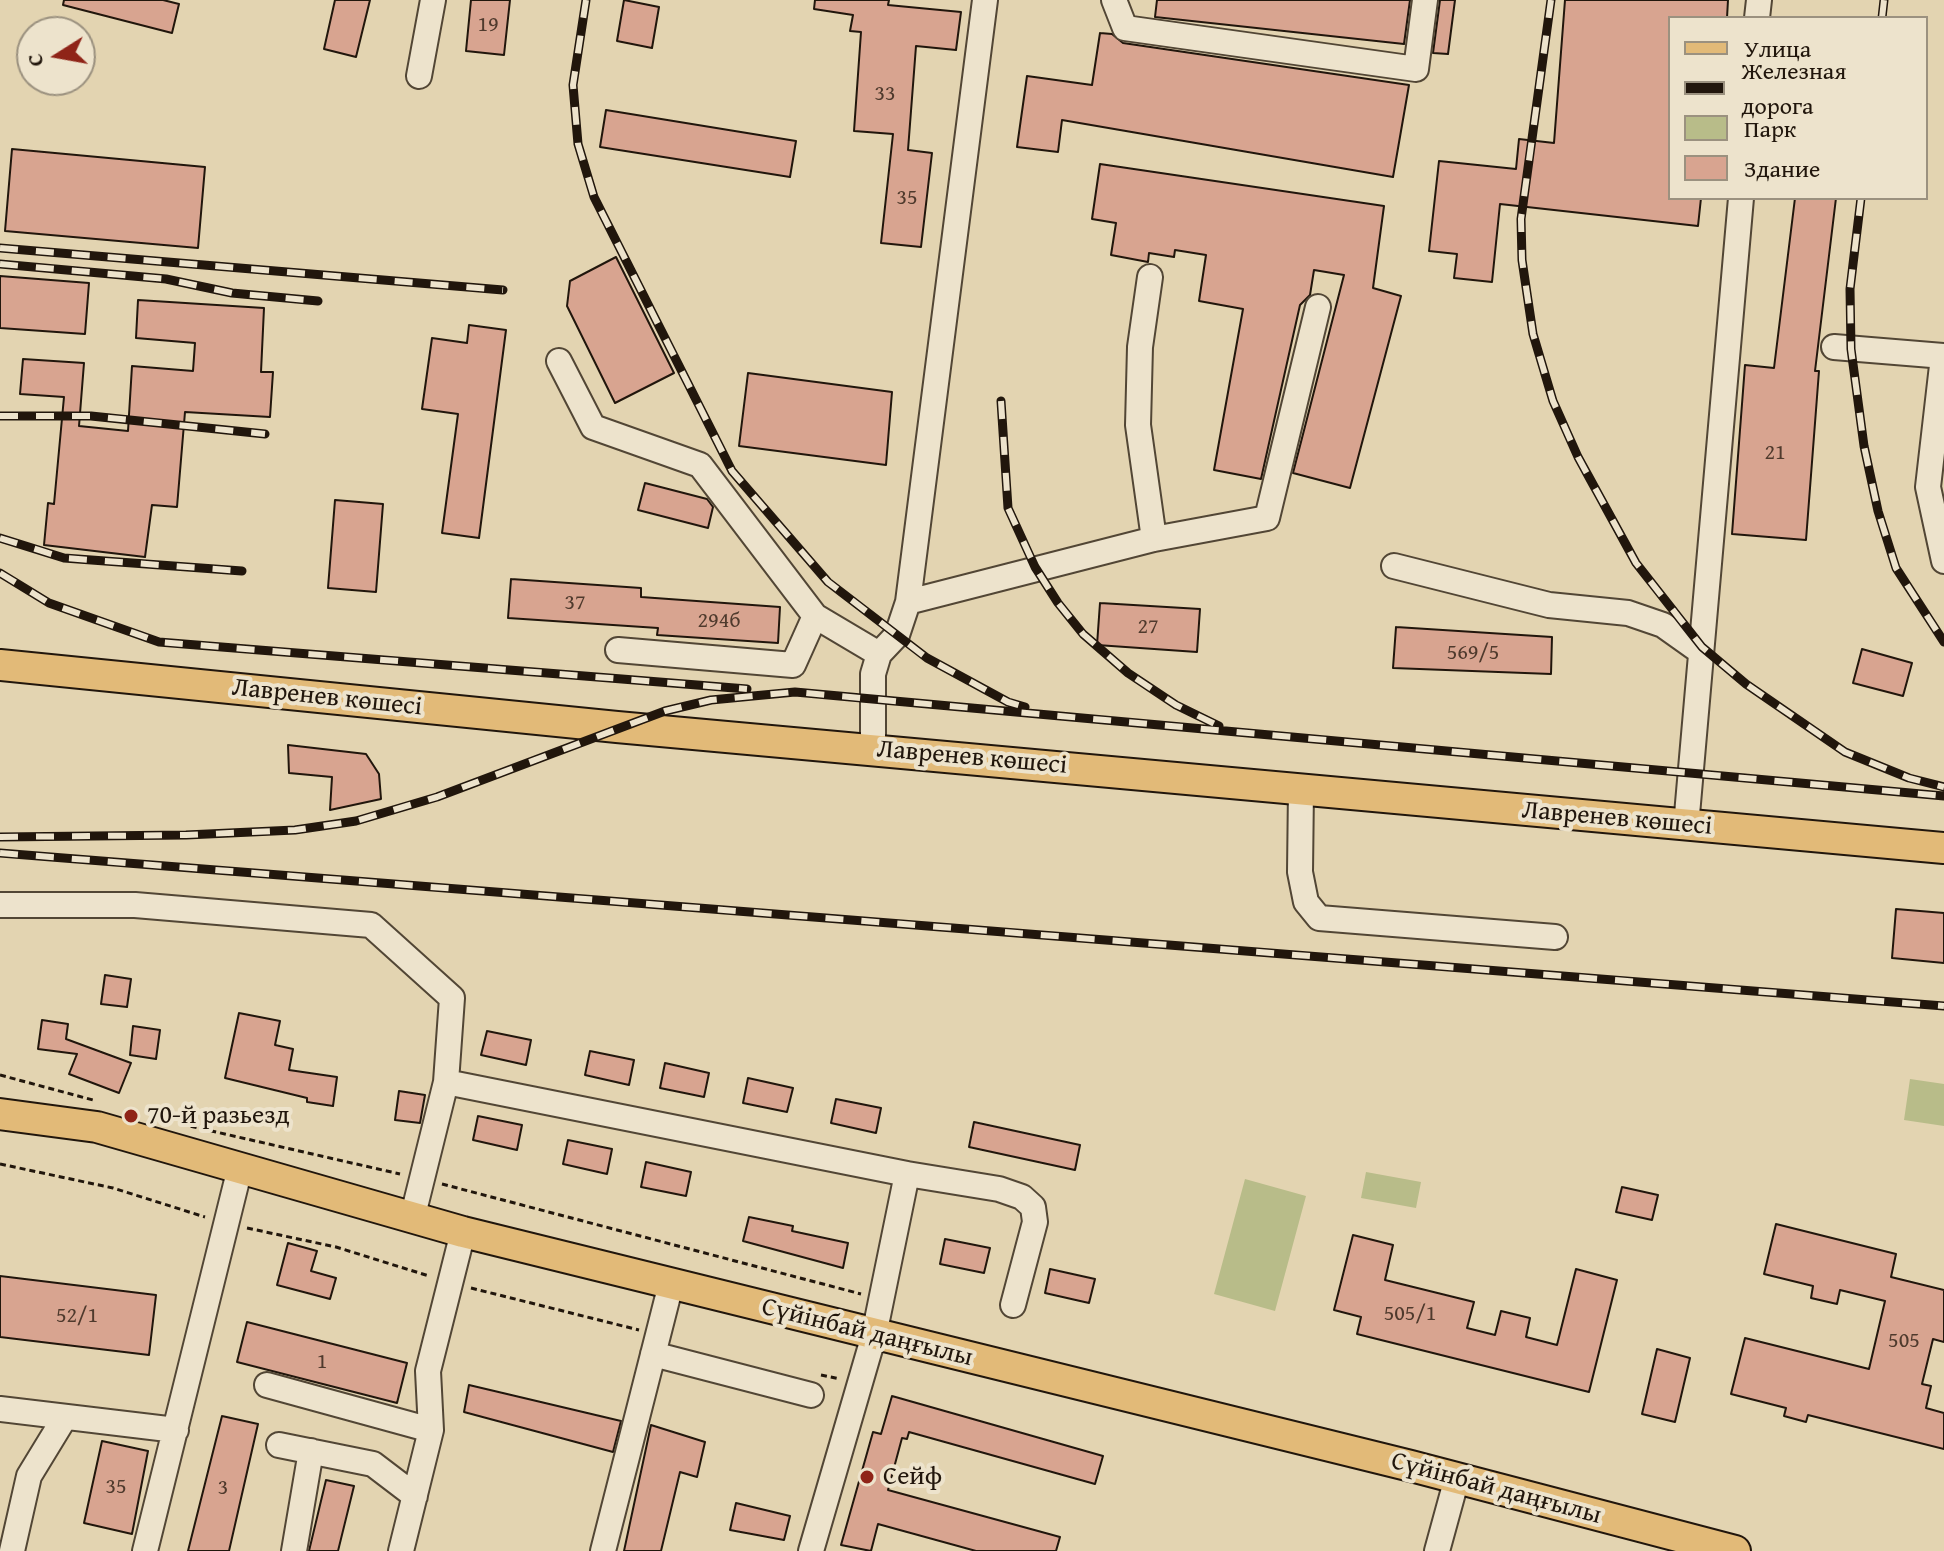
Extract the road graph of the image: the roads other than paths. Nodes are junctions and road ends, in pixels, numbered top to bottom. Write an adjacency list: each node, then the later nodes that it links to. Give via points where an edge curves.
1 (433, 0): 5 (street)
2 (985, 0): 15 (street)
3 (1114, 0): 4 (street, via 1125,28 1416,69)
4 (1425, 0)
5 (419, 76)
6 (1741, 200): 18 (street)
7 (1150, 277): 12 (street, via 1140,347 1138,425)
8 (1318, 307): 12 (street, via 1267,518)
9 (1834, 347): 10 (street)
10 (1944, 356): 13 (street, via 1928,487)
11 (559, 361): 16 (street, via 593,427 700,465)
12 (1154, 539): 15 (street)
13 (1944, 561)
14 (1394, 566): 18 (street, via 1549,605 1628,613 1663,625)
15 (908, 602): 19 (street, via 897,635)
16 (815, 616): 17 (street, via 793,665); 19 (street)
17 (618, 650)
18 (1701, 652): 23 (street)
19 (879, 654): 21 (street, via 873,674)
20 (0, 665): 21 (main road, Лавренев көшесі)
21 (873, 749): 22 (main road, Лавренев көшесі)
22 (1301, 789): 23 (main road, Лавренев көшесі); 26 (street, via 1300,872 1306,902 1319,918)
23 (1686, 826): 24 (main road, Лавренев көшесі)
24 (1944, 848)
25 (0, 905): 27 (street, via 135,905 371,925 452,998)
26 (1555, 937)
27 (446, 1082): 32 (street); 33 (street)
28 (0, 1097): 30 (main road)
29 (0, 1114): 30 (main road, Сүйінбай даңғылы)
30 (97, 1127): 31 (main road, Сүйінбай даңғылы)
31 (240, 1168): 33 (main road, Сүйінбай даңғылы); 43 (street)
32 (907, 1174): 36 (street, via 999,1189 1033,1207 1035,1222); 37 (street)
33 (412, 1219): 34 (main road, Сүйінбай даңғылы)
34 (463, 1232): 35 (main road, Сүйінбай даңғылы); 44 (street, via 428,1371)
35 (671, 1284): 37 (main road, Сүйінбай даңғылы); 38 (street)
36 (1013, 1305)
37 (874, 1335): 47 (main road, Сүйінбай даңғылы); 54 (street)
38 (653, 1354): 40 (street); 53 (street)
39 (267, 1385): 44 (street)
40 (811, 1395)
41 (0, 1409): 42 (street)
42 (65, 1417): 43 (street); 49 (street, via 29,1476)
43 (176, 1430): 50 (street)
44 (431, 1430): 48 (street)
45 (279, 1445): 46 (street)
46 (311, 1451): 48 (street, via 373,1464); 51 (street)
47 (1457, 1478): 55 (street); 56 (main road, Сүйінбай даңғылы)
48 (415, 1496): 52 (street)
49 (12, 1551)
50 (145, 1551)
51 (294, 1551)
52 (401, 1551)
53 (603, 1551)
54 (811, 1551)
55 (1437, 1551)
56 (1735, 1551)

